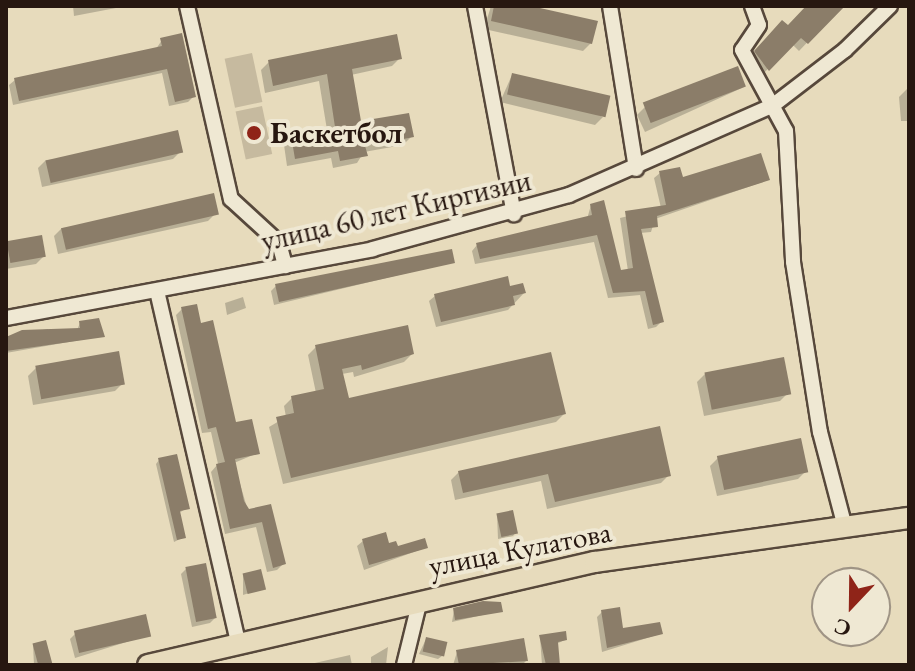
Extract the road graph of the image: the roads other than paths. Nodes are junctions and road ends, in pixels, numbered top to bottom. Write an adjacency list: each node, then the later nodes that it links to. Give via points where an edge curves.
1 (187, 6): 9 (street, via 231,199 279,243)
2 (475, 6): 8 (street)
3 (610, 6): 7 (street)
4 (752, 6): 6 (street, via 759,25 742,50)
5 (890, 6): 6 (street, улица 60 лет Киргизии, via 845,50)
6 (772, 106): 7 (street, улица 60 лет Киргизии); 13 (street, via 786,131 793,262 820,432)
7 (636, 169): 8 (street, улица 60 лет Киргизии)
8 (514, 214): 9 (street, улица 60 лет Киргизии)
9 (285, 266): 10 (street, улица 60 лет Киргизии)
10 (157, 291): 11 (street, улица 60 лет Киргизии); 15 (street)
11 (6, 318)
12 (909, 518): 13 (highway, улица Кулатова)
13 (845, 527): 14 (highway, улица Кулатова, via 595,562)
14 (420, 600): 15 (highway, улица Кулатова); 17 (street)
15 (238, 643): 16 (highway, улица Кулатова)
16 (148, 665)
17 (404, 665)

